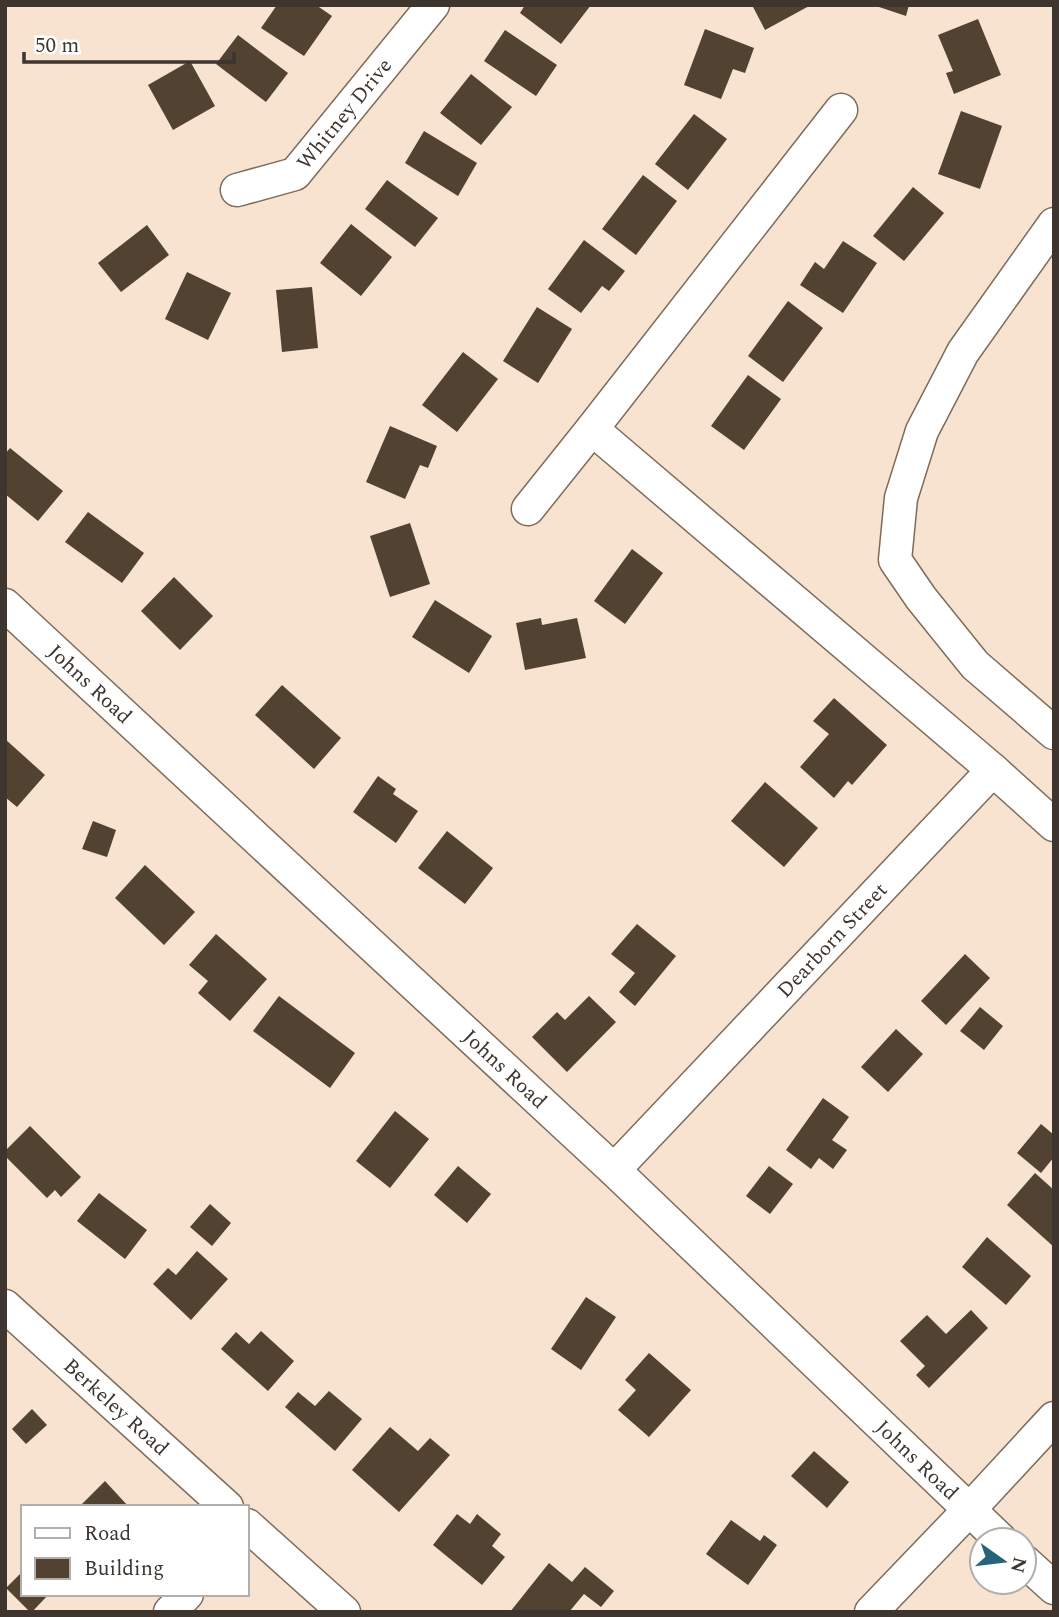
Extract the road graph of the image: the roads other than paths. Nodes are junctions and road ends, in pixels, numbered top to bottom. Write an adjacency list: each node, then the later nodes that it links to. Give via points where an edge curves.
1 (433, 5): 3 (street, Whitney Drive, via 295,174)
2 (841, 110): 5 (street)
3 (237, 190)
4 (1054, 224): 8 (street, via 963,352 922,430 901,498 895,560 975,665)
5 (592, 429): 6 (street); 9 (street)
6 (528, 509)
7 (5, 605): 11 (street, Johns Road)
8 (1054, 733)
9 (993, 770): 10 (street); 11 (street, Dearborn Street)
10 (1054, 825)
11 (614, 1170): 15 (street, Johns Road)
12 (5, 1306): 14 (street, Berkeley Road)
13 (1054, 1418): 15 (street)
14 (225, 1505)
15 (969, 1510): 16 (street, Johns Road); 23 (street)
16 (986, 1526)
17 (248, 1529): 22 (street)
18 (1038, 1574): 19 (street)
19 (1054, 1588)
20 (185, 1596): 21 (street)
21 (170, 1612)
22 (344, 1612)
23 (871, 1612)

